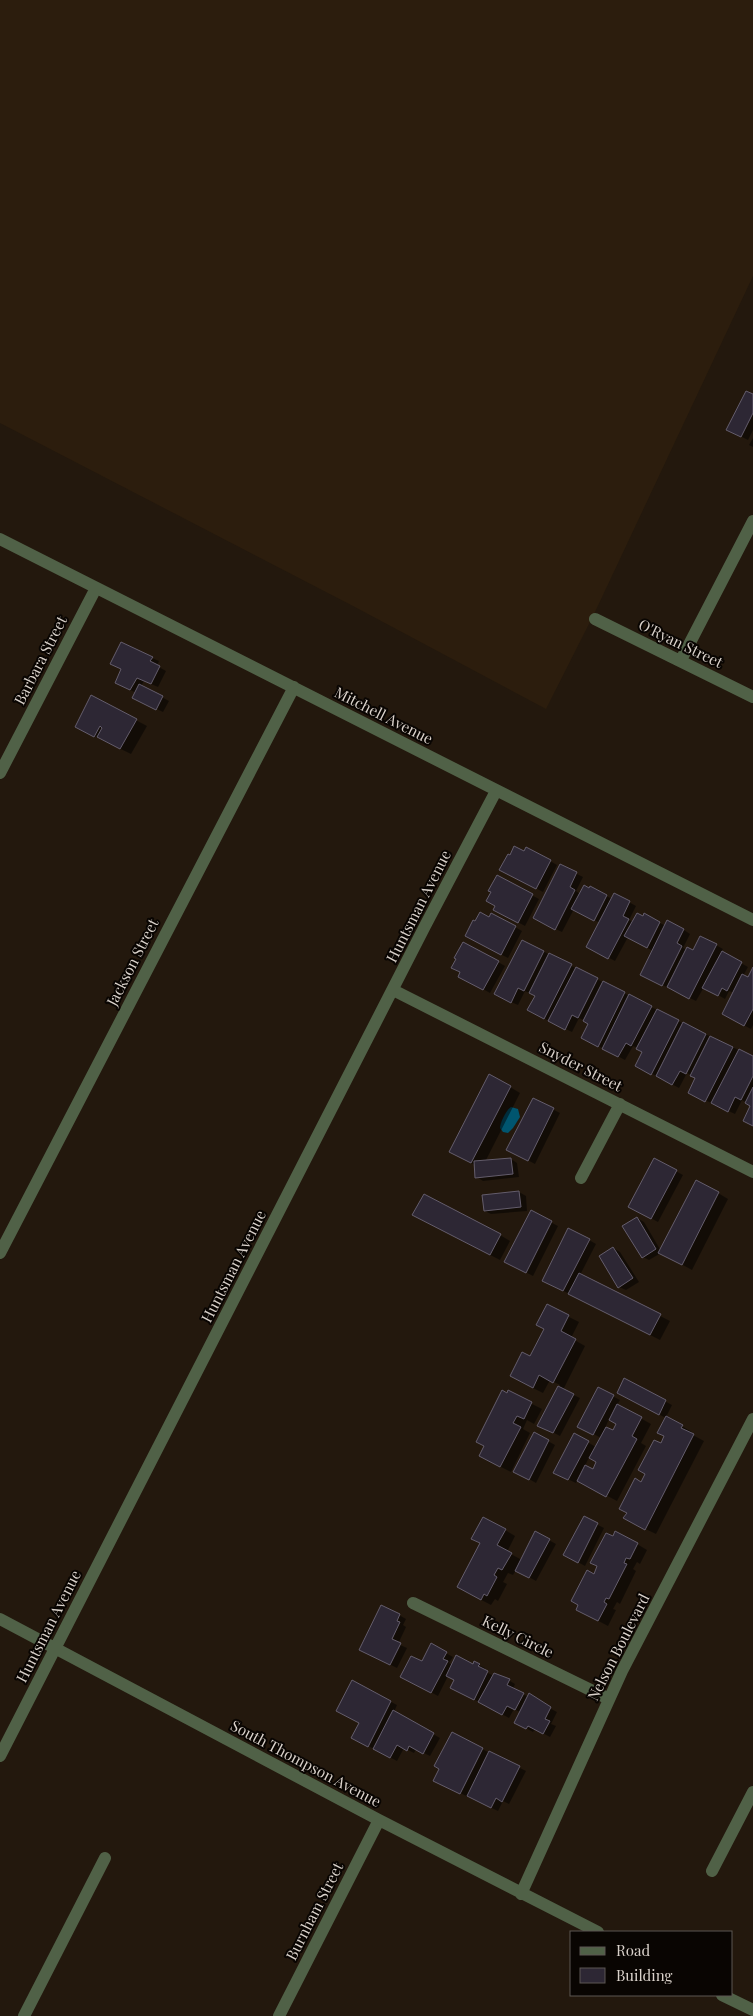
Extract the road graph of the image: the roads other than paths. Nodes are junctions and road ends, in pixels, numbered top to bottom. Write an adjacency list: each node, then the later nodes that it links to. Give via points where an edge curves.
1 (753, 520): 5 (street)
2 (0, 539): 3 (street, Mitchell Avenue)
3 (96, 588): 6 (street, Mitchell Avenue); 8 (street, Barbara Street)
4 (594, 619): 5 (street, O'Ryan Street)
5 (681, 660): 7 (street, O'Ryan Street)
6 (294, 687): 9 (street, Mitchell Avenue); 15 (street, Jackson Street)
7 (753, 697)
8 (0, 773)
9 (496, 791): 10 (street, Mitchell Avenue); 11 (street, Huntsman Avenue)
10 (753, 920)
11 (393, 990): 12 (street, Snyder Street); 19 (street, Huntsman Avenue)
12 (620, 1104): 13 (street, Snyder Street); 14 (street)
13 (753, 1172)
14 (581, 1178)
15 (0, 1253)
16 (753, 1419): 20 (street, Nelson Boulevard)
17 (413, 1603): 20 (street, Kelly Circle)
18 (0, 1619): 19 (street, South Thompson Avenue)
19 (56, 1647): 21 (street, Huntsman Avenue); 23 (street, South Thompson Avenue)
20 (609, 1699): 26 (street, Nelson Boulevard)
21 (0, 1756)
22 (753, 1792): 25 (street)
23 (378, 1820): 26 (street, South Thompson Avenue); 31 (street, Burnham Street)
24 (105, 1858): 30 (street)
25 (712, 1871)
26 (522, 1894): 27 (street, South Thompson Avenue)
27 (596, 1931)
28 (724, 1996): 29 (street)
29 (753, 2010)
30 (24, 2016)
31 (279, 2016)

